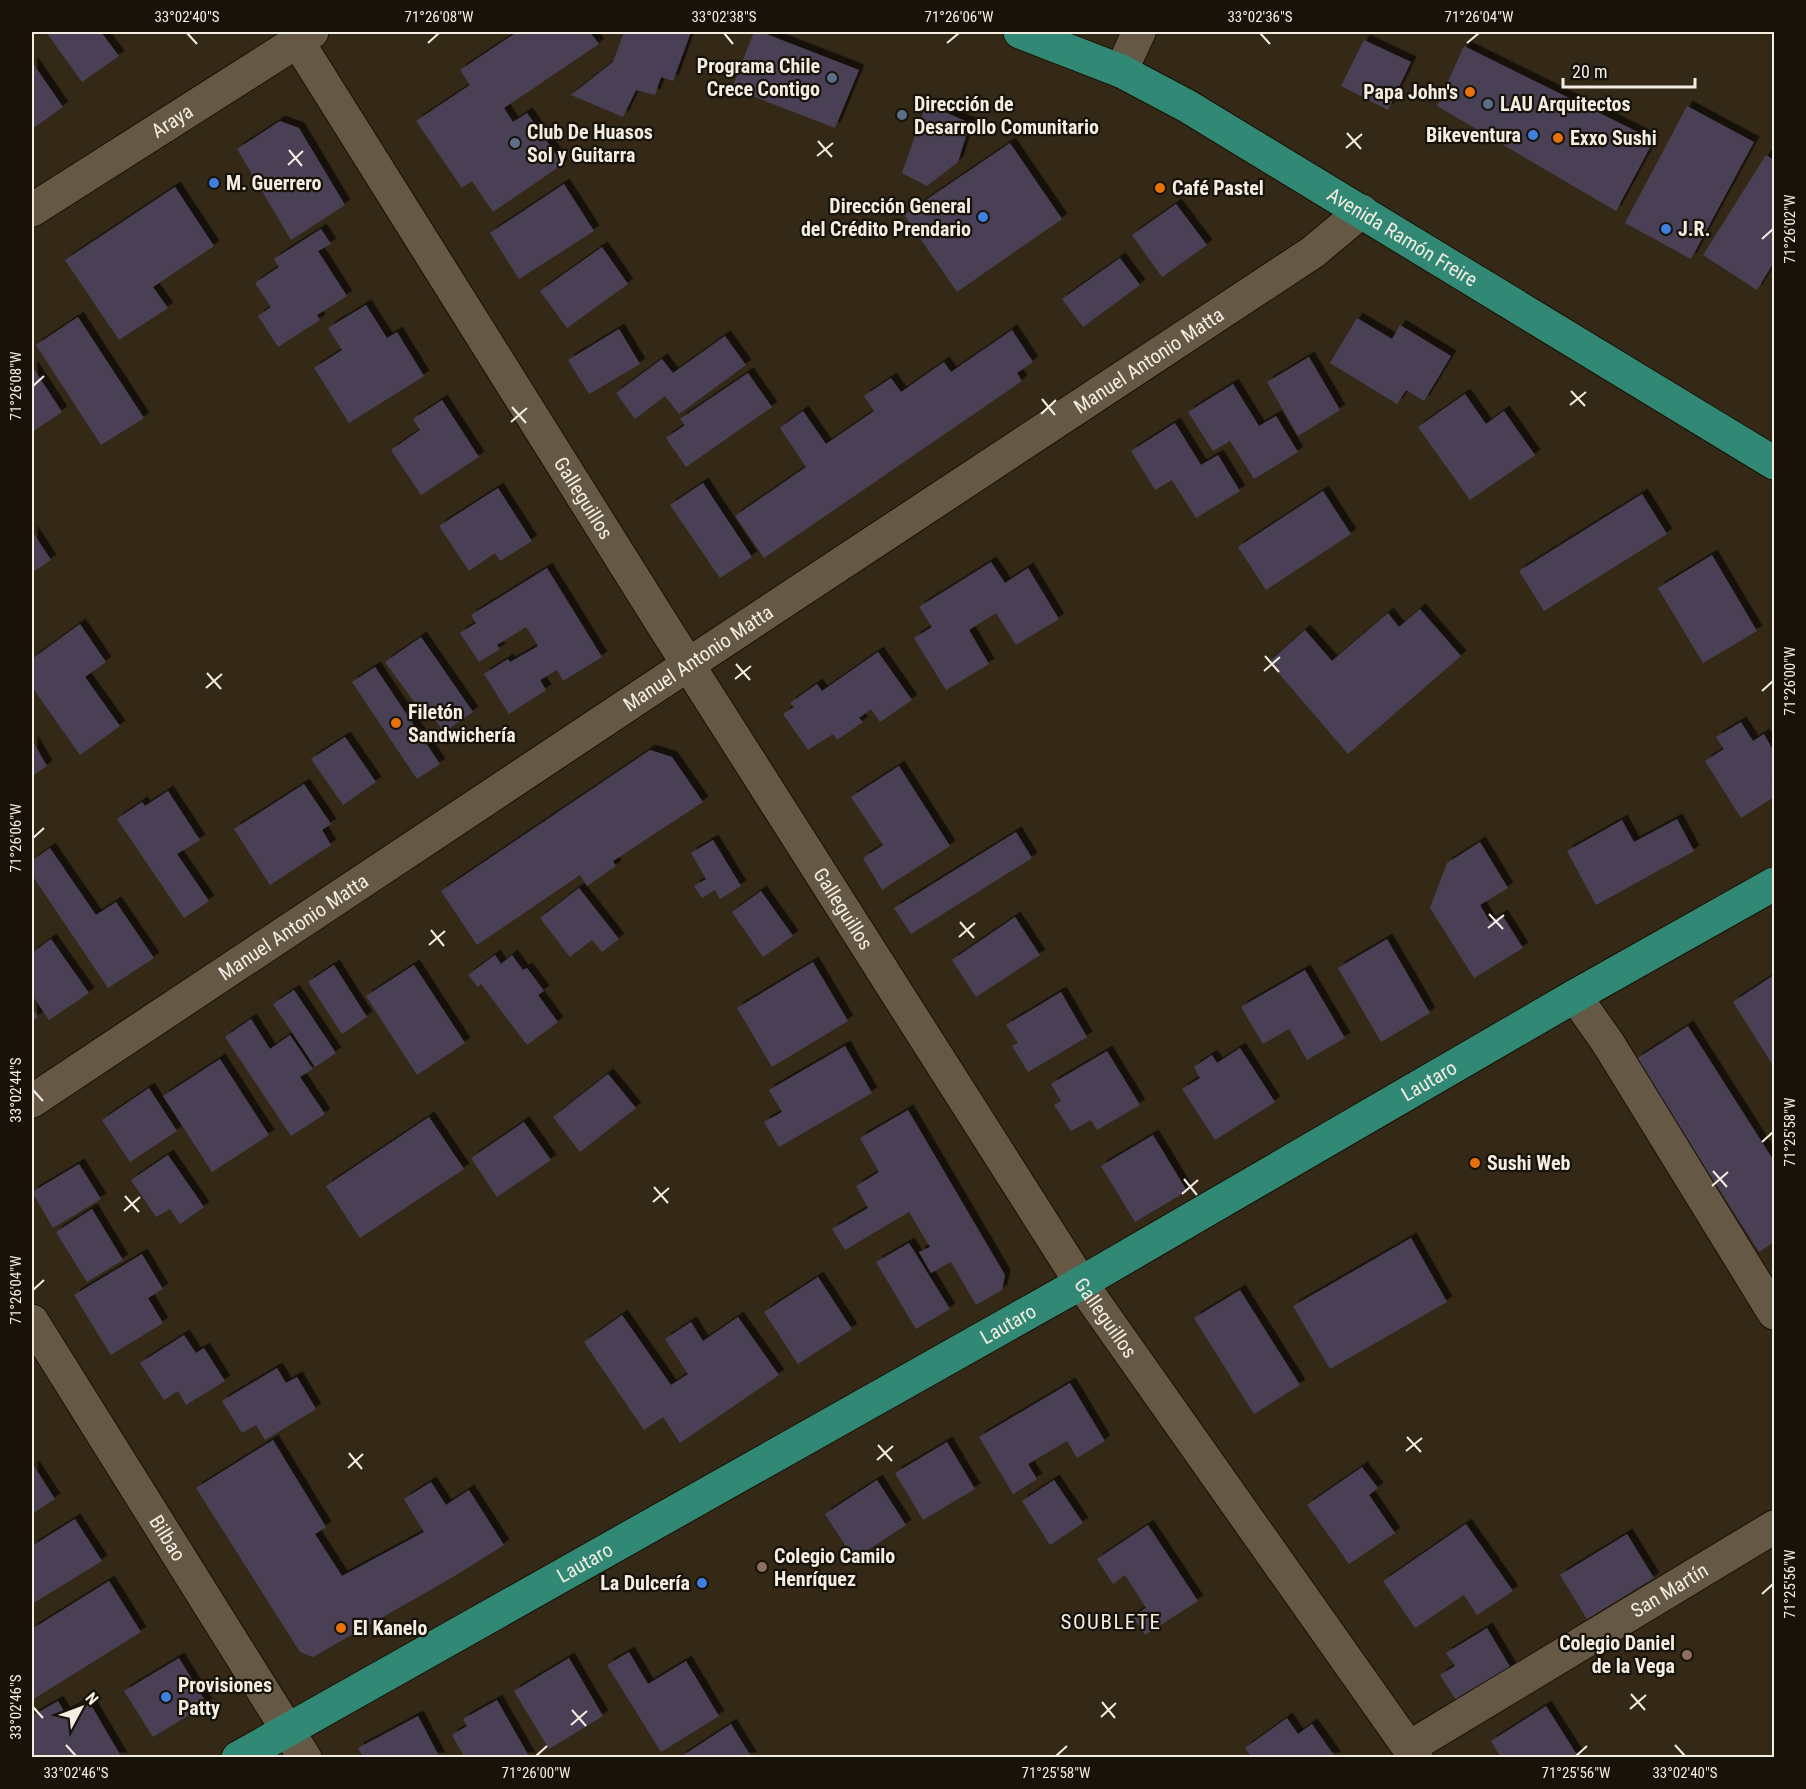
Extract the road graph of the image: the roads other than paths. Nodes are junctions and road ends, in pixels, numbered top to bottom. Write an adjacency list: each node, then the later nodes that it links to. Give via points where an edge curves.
1 (1020, 32): 4 (main road, Avenida Ramón Freire)
2 (1139, 32): 4 (street)
3 (305, 37): 5 (street, Araya); 8 (street, Galleguillos)
4 (1121, 71): 6 (main road, Avenida Ramón Freire)
5 (32, 210)
6 (1362, 211): 7 (main road, Avenida Ramón Freire); 8 (street, Manuel Antonio Matta, via 1313,252)
7 (1774, 462)
8 (689, 664): 11 (street, Manuel Antonio Matta); 12 (street, Galleguillos)
9 (1774, 886): 10 (main road, Lautaro)
10 (1575, 996): 12 (main road, Lautaro); 13 (street)
11 (32, 1101)
12 (1081, 1283): 16 (main road, Lautaro); 17 (street, Galleguillos)
13 (1774, 1313)
14 (32, 1321): 16 (street, Bilbao)
15 (1774, 1527): 17 (street, San Martín)
16 (287, 1729): 18 (main road, Lautaro); 19 (street, Bilbao)
17 (1413, 1752)
18 (238, 1758)
19 (305, 1758)

